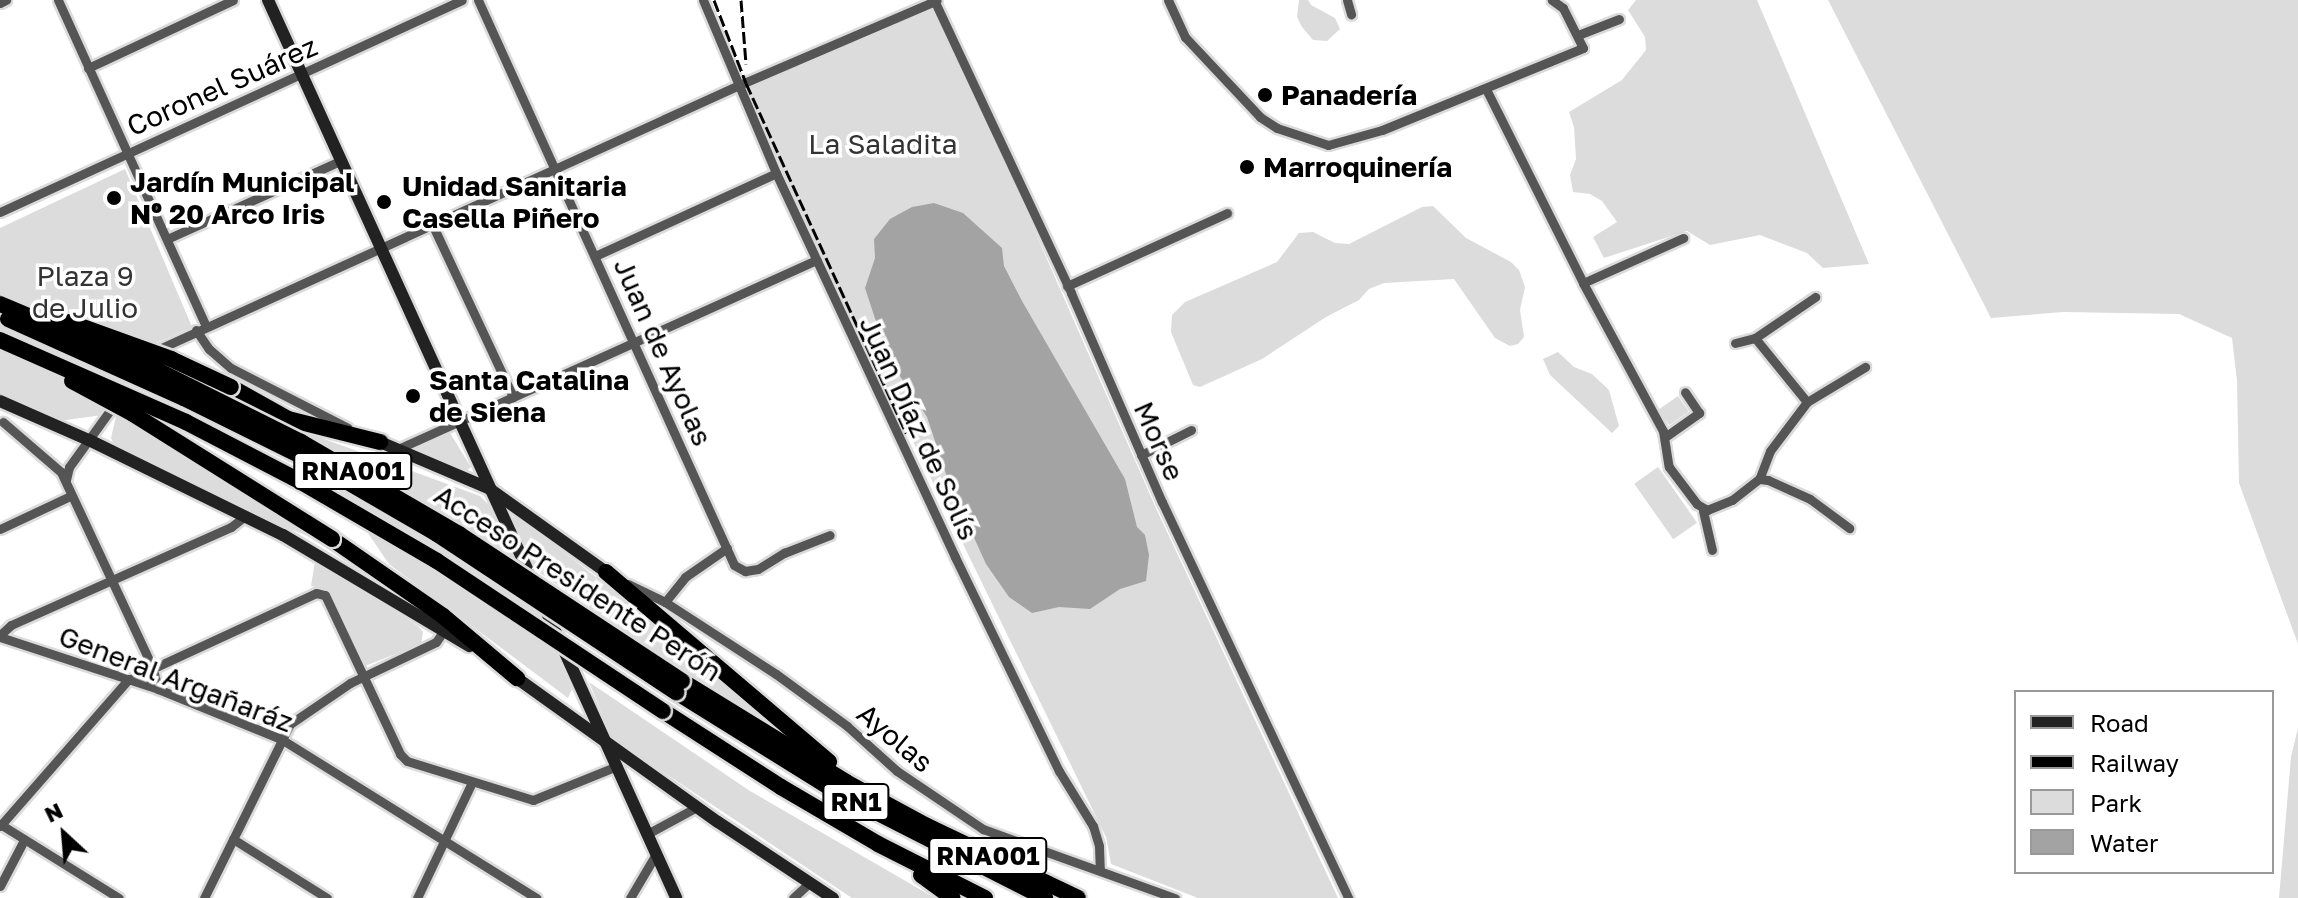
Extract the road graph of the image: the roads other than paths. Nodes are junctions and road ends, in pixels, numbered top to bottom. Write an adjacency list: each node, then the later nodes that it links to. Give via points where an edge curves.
1 (6, 0): 12 (street)
2 (58, 0): 16 (street)
3 (233, 0): 16 (street)
4 (268, 0): 17 (main road)
5 (462, 0): 17 (street, Coronel Suárez)
6 (478, 0): 22 (street, Juan de Ayolas)
7 (703, 0): 18 (street, Juan Díaz de Solís)
8 (935, 0): 18 (street); 33 (street, Morse)
9 (1168, 0): 19 (street, via 1185,37 1260,117 1328,145)
10 (1347, 0): 13 (street)
11 (1552, 0): 15 (street, via 1563,8)
12 (0, 3)
13 (1351, 14)
14 (1619, 19): 15 (street)
15 (1578, 35): 19 (street, via 1583,48)
16 (88, 68): 20 (street)
17 (301, 74): 20 (street, Coronel Suárez); 21 (main road)
18 (739, 85): 22 (street); 23 (street, Juan Díaz de Solís)
19 (1486, 89): 32 (street)
20 (127, 153): 24 (street, Coronel Suárez); 28 (street)
21 (340, 161): 28 (street); 29 (main road)
22 (555, 168): 26 (street); 30 (street, Juan de Ayolas)
23 (776, 173): 30 (street); 31 (street, Juan Díaz de Solís)
24 (0, 212)
25 (1227, 213): 33 (street)
26 (433, 226): 29 (street); 45 (street)
27 (1683, 238): 32 (street)
28 (167, 239): 37 (street)
29 (381, 250): 37 (street); 50 (main road)
30 (595, 256): 40 (street, Juan de Ayolas)
31 (816, 260): 40 (street); 93 (street, Juan Díaz de Solís, via 1027,707 1093,826)
32 (1583, 283): 53 (street)
33 (1067, 286): 57 (street, Morse)
34 (1815, 297): 38 (street)
35 (0, 302): 55 (highway, bridge, via 146,349 288,419); 78 (highway, Acceso Presidente Perón / RNA001, bridge, via 159,371 301,442 459,534)
36 (0, 316): 78 (highway, RN1, bridge, via 315,463)
37 (201, 328): 42 (street); 55 (street, via 209,349 231,368)
38 (1755, 338): 41 (street); 47 (street)
39 (0, 341): 76 (highway, bridge, via 133,414 332,539 443,616); 91 (highway, RN1, bridge, via 186,422 303,483 437,561 781,787)
40 (634, 343): 45 (street); 67 (street, Juan de Ayolas)
41 (1735, 343)
42 (159, 349)
43 (1865, 367): 47 (street)
44 (1685, 392): 53 (street, via 1699,413)
45 (513, 397): 50 (street)
46 (0, 401): 48 (main road, RNA001)
47 (1807, 402): 58 (street, via 1770,451)
48 (18, 409): 51 (street); 54 (main road, RNA001)
49 (111, 409): 54 (street)
50 (460, 421): 56 (street); 60 (main road)
51 (2, 422): 59 (street, via 56,464)
52 (1191, 430): 57 (street)
53 (1665, 437): 62 (street, via 1669,467)
54 (89, 440): 59 (street); 63 (main road, RNA001)
55 (380, 442): 56 (main road)
56 (400, 448): 60 (main road)
57 (1141, 455): 111 (street, Morse)
58 (1759, 479): 62 (street, via 1732,500); 64 (street, via 1782,484)
59 (66, 480): 61 (street)
60 (490, 489): 69 (main road); 80 (main road)
61 (70, 496): 65 (street); 70 (street)
62 (1703, 511): 68 (street)
63 (245, 516): 70 (street); 72 (main road, RNA001)
64 (1849, 528)
65 (0, 529)
66 (830, 535): 67 (street, Juan de Ayolas, via 751,571 734,565)
67 (727, 548): 71 (street, via 685,577)
68 (1712, 550)
69 (606, 572): 71 (street, Ayolas); 85 (highway, via 818,753)
70 (112, 581): 73 (street, via 11,625); 74 (street)
71 (665, 602): 93 (street, Ayolas, via 829,711 949,810 1002,838)
72 (444, 630): 75 (street, via 430,646); 76 (main road, RNA001)
73 (0, 636): 77 (street, General Argañaráz)
74 (152, 666): 75 (street, via 311,594 325,595); 77 (street); 79 (street)
75 (363, 677): 81 (street, via 298,718); 83 (street, via 402,758)
76 (517, 678): 80 (main road, RNA001)
77 (128, 680): 79 (street, General Argañaráz); 86 (street)
78 (679, 687): 85 (highway, Acceso Presidente Perón / RNA001); 108 (highway, RN1, via 835,791)
79 (158, 689): 81 (street, General Argañaráz)
80 (604, 738): 82 (main road); 84 (main road, RNA001)
81 (281, 739): 88 (street); 90 (street, General Argañaráz)
82 (617, 766): 83 (street, via 540,799); 87 (main road)
83 (472, 782): 90 (street)
84 (697, 807): 87 (street); 94 (main road, RNA001)
85 (899, 811): 109 (highway, Acceso Presidente Perón / RNA001)
86 (0, 825): 89 (street)
87 (647, 834): 92 (main road)
88 (233, 839): 98 (street); 99 (street)
89 (24, 840): 95 (street); 97 (street)
90 (445, 841): 96 (street, General Argañaráz); 100 (street)
91 (878, 844): 106 (highway); 107 (highway, RN1)
92 (656, 854): 102 (street); 103 (main road)
93 (1100, 870): 110 (street, Ayolas)
94 (809, 883): 104 (street); 105 (main road, RNA001)
95 (0, 886)
96 (524, 895): 101 (street, General Argañaráz)
97 (119, 898)
98 (204, 898)
99 (327, 898)
100 (417, 898)
101 (536, 898)
102 (630, 898)
103 (676, 898)
104 (793, 898)
105 (833, 898)
106 (953, 898)
107 (985, 898)
108 (1045, 898)
109 (1078, 898)
110 (1175, 898)
111 (1348, 898)

